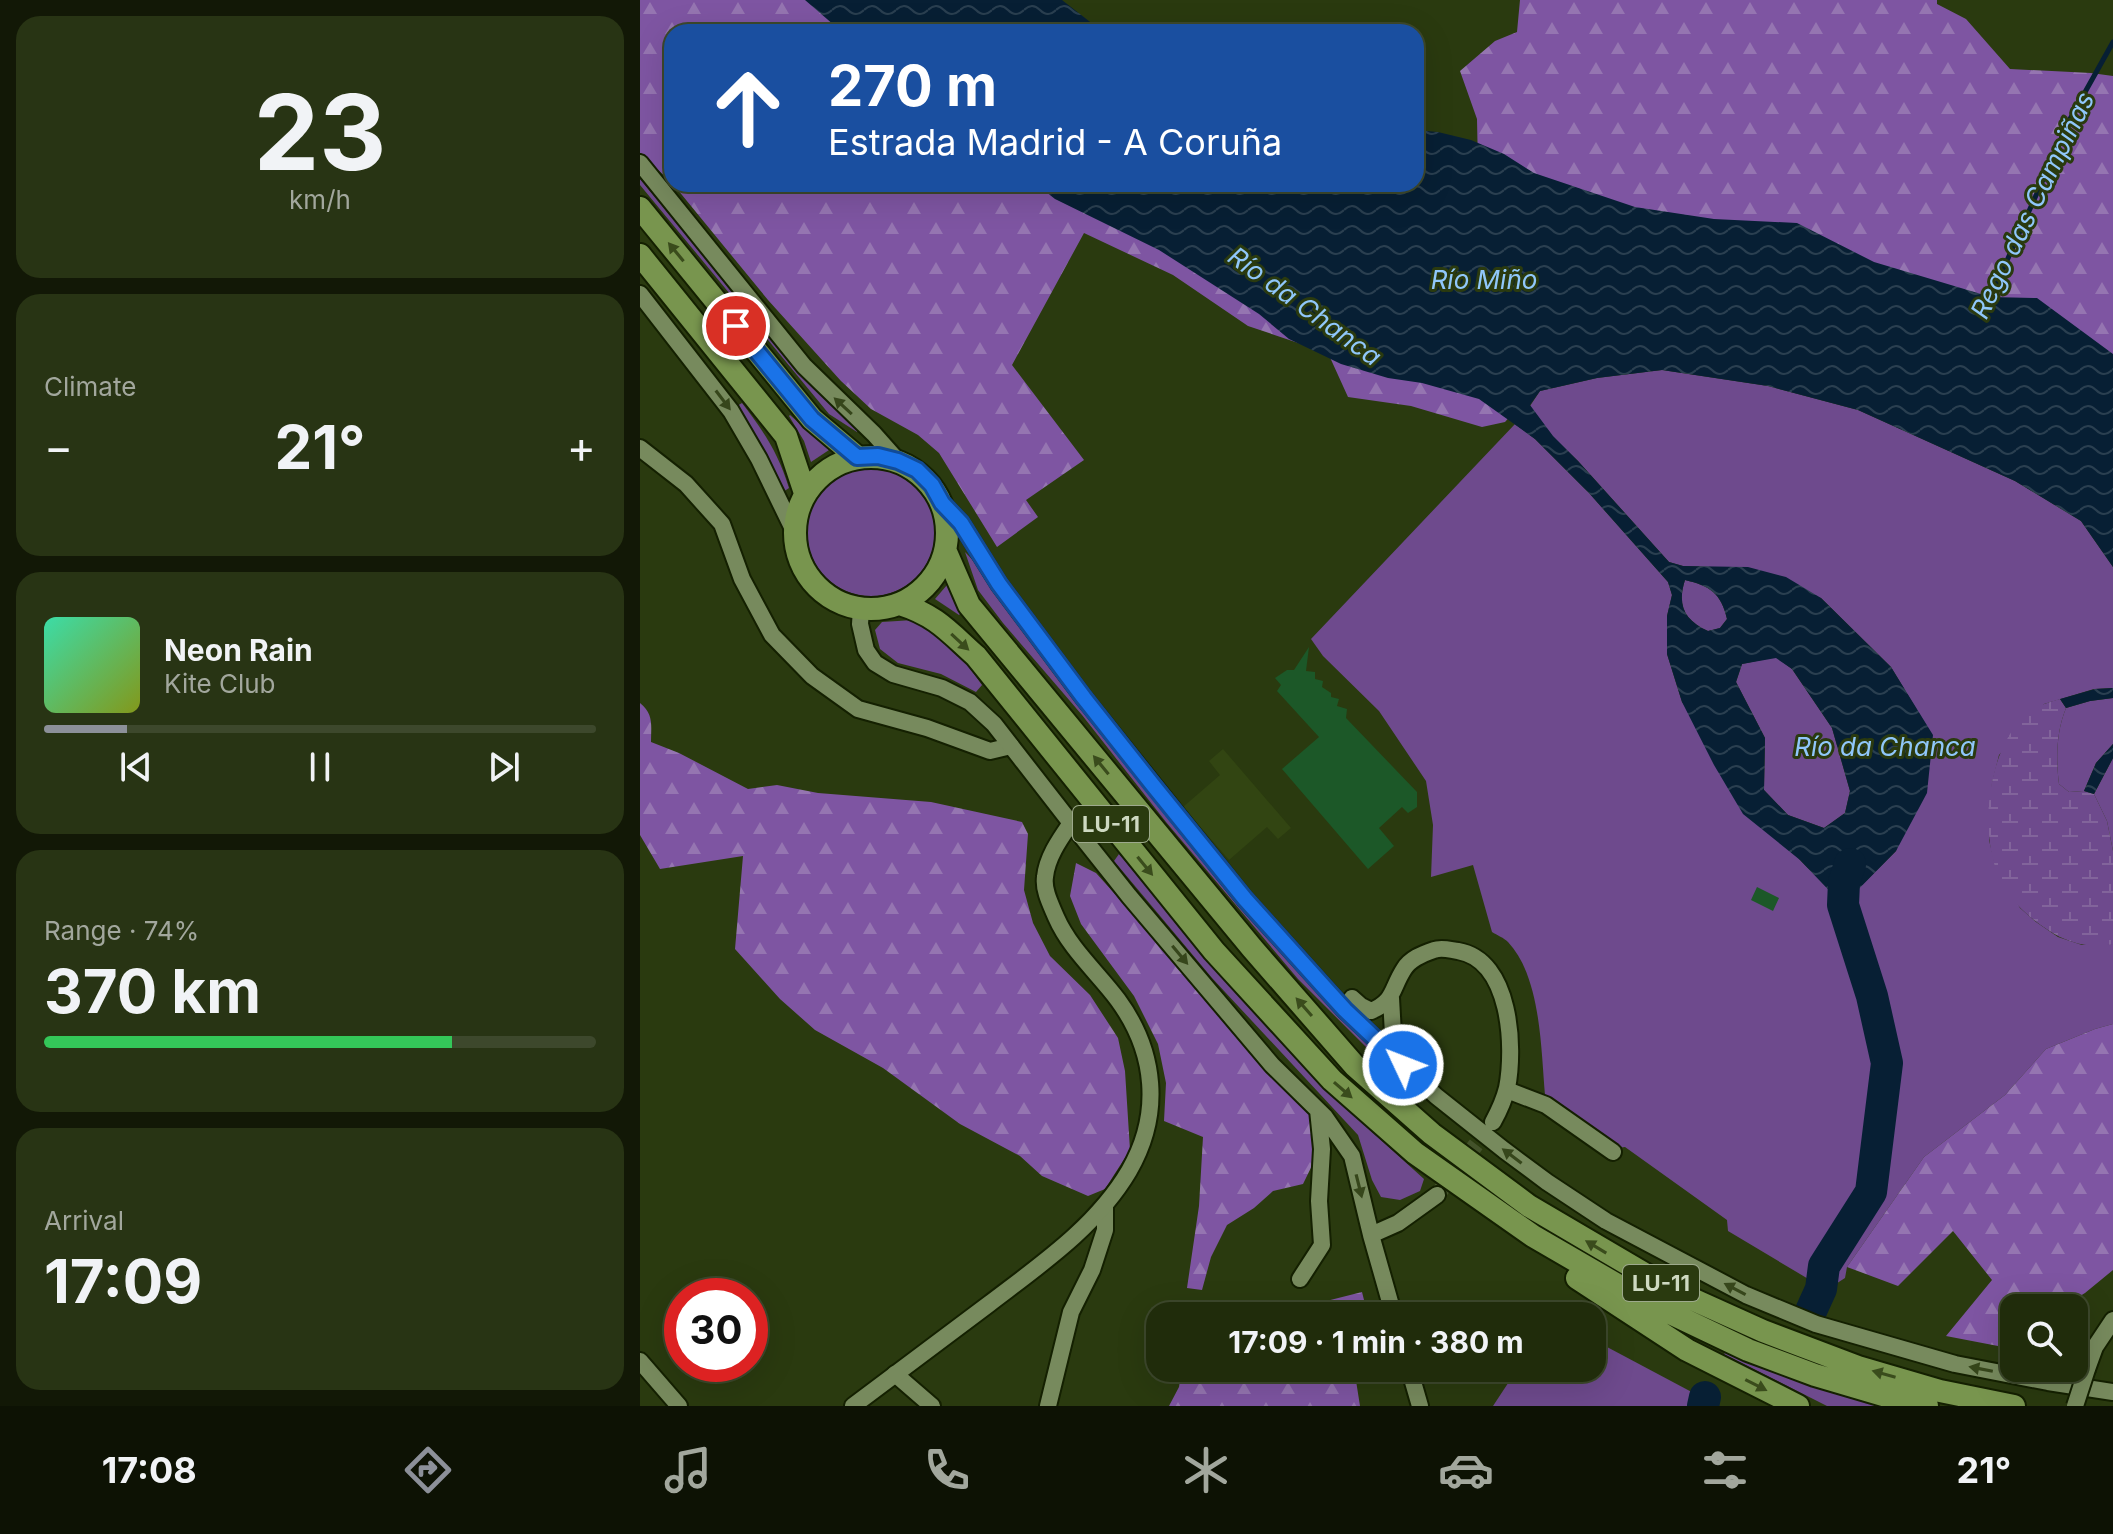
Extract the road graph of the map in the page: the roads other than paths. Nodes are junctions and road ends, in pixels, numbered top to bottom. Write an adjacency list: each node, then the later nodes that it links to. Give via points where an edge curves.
1 (640, 163): 7 (street, one-way to 1, via 804,366)
2 (640, 208): 6 (highway, one-way to 2, via 812,419)
3 (640, 255): 8 (highway, via 786,436)
4 (640, 294): 10 (street, one-way to 10, via 731,411)
5 (640, 448): 14 (street, via 686,484 722,524 742,579 772,635 812,676 858,709 990,751)
6 (857, 457): 7 (highway); 8 (highway, via 836,464)
7 (898, 461): 9 (highway, via 917,470)
8 (805, 493): 10 (highway)
9 (942, 503): 11 (highway, LU-11, via 948,527); 17 (street, via 1152,784)
10 (794, 531): 13 (highway, via 797,553 813,582 839,603)
11 (946, 552): 12 (highway, via 929,584); 41 (highway, LU-11, one-way to 11, via 1858,1367 1672,1290 1529,1206 1432,1134 1355,1066 1242,936 969,605)
12 (900, 604): 13 (highway); 23 (highway, LU-11, one-way to 23, via 934,618 976,656 1214,951 1332,1080)
13 (861, 609): 14 (street, via 866,650 875,663 970,702)
14 (1011, 746): 15 (street)
15 (1071, 823): 20 (street, one-way to 20, via 1262,1053); 25 (street, via 1049,859 1044,879 1050,903 1063,932 1119,1002 1142,1042 1151,1078 1151,1108 1142,1141)
16 (1391, 998): 17 (street, via 1371,1011 1352,998); 18 (street, via 1393,1034); 19 (street, via 1404,968 1415,958 1438,948 1469,953 1499,987 1507,1014)
17 (1345, 1010): 18 (street)
18 (1403, 1065): 33 (street, one-way to 18, via 1955,1364 1816,1324 1746,1295 1606,1221 1547,1182)
19 (1507, 1090): 21 (street); 22 (street, via 1546,1105)
20 (1318, 1110): 26 (street, one-way to 26, via 1352,1156); 27 (street, via 1322,1245)
21 (1493, 1122)
22 (1613, 1152)
23 (1415, 1153): 39 (highway, one-way to 39, via 1504,1230 1687,1350); 40 (highway, LU-11, via 1533,1236 1645,1301 1748,1350)
24 (1437, 1195): 26 (street)
25 (1105, 1205): 31 (street, via 1048,1259); 37 (street, via 1105,1230 1071,1312)
26 (1371, 1235): 28 (street)
27 (1300, 1279)
28 (1390, 1302)
29 (2113, 1320): 42 (street, bridge, via 2095,1347)
30 (640, 1361): 34 (street)
31 (895, 1374): 35 (street); 36 (street)
32 (1413, 1382): 38 (street)
33 (2113, 1392)
34 (679, 1406)
35 (853, 1406)
36 (932, 1406)
37 (1048, 1406)
38 (1420, 1406)
39 (1798, 1406)
40 (1927, 1406)
41 (2014, 1406)
42 (2075, 1406)

